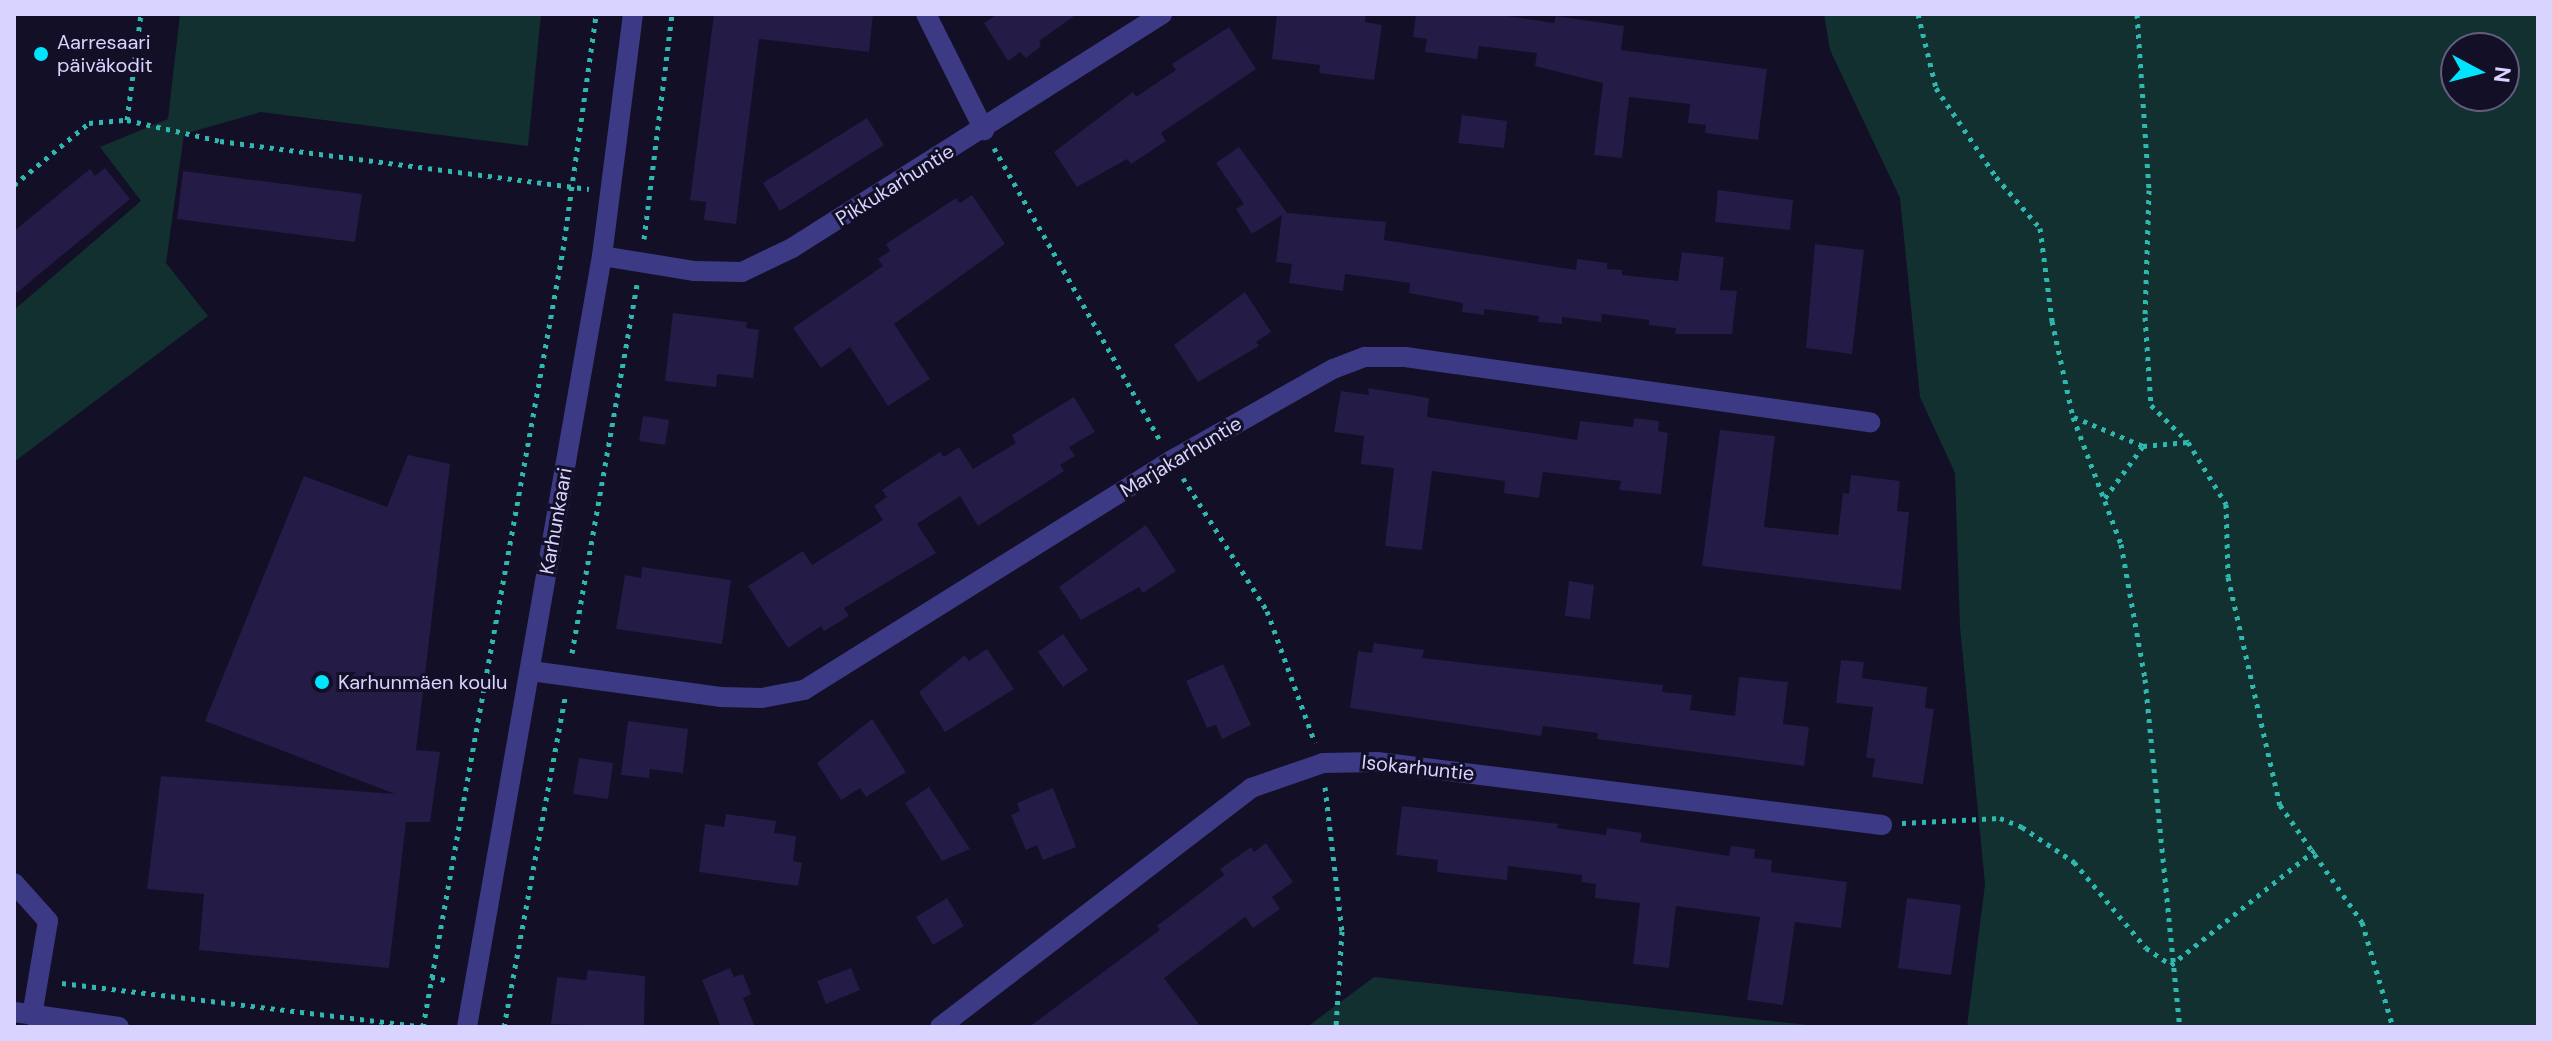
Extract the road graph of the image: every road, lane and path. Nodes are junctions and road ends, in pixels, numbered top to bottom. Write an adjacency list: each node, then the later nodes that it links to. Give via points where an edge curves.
1 (141, 14): 9 (path)
2 (596, 14): 12 (path)
3 (633, 14): 13 (street, Karhunkaari)
4 (672, 14): 14 (path)
5 (926, 14): 10 (street)
6 (1162, 14): 10 (street, Pikkukarhuntie)
7 (1918, 14): 15 (path, via 1936,88 1996,177 2040,228 2052,321)
8 (2137, 14): 17 (path, via 2149,190 2145,317 2151,405)
9 (127, 120): 11 (path, via 89,123); 12 (path, via 234,143)
10 (984, 130): 14 (street, Pikkukarhuntie, via 792,248 742,272); 19 (path)
11 (14, 185)
12 (574, 187): 31 (path)
13 (602, 256): 14 (street, Pikkukarhuntie); 21 (street, Karhunkaari)
14 (641, 263): 22 (path)
15 (2073, 417): 18 (path); 20 (path)
16 (1870, 422): 19 (street, Marjakarhuntie, via 1405,357 1365,357 1333,369)
17 (2188, 442): 18 (path); 25 (path, via 2226,504 2228,577 2280,805)
18 (2143, 446): 20 (path)
19 (1172, 460): 22 (street, Marjakarhuntie, via 804,690 762,698 720,697); 23 (path, via 1267,611)
20 (2104, 499): 27 (path, via 2121,544 2145,679)
21 (531, 671): 22 (street, Marjakarhuntie); 32 (street, Karhunkaari)
22 (568, 676): 33 (path)
23 (1323, 763): 24 (street, Isokarhuntie, via 1377,762); 34 (street, Isokarhuntie, via 1251,788); 35 (path, via 1342,931)
24 (1882, 825): 27 (path, via 2000,818 2022,827 2074,862 2146,948)
25 (2315, 850): 27 (path); 37 (path, via 2362,922)
26 (14, 883): 28 (street, via 48,921)
27 (2171, 965): 36 (path)
28 (38, 980): 29 (street); 31 (path)
29 (23, 1014): 30 (street)
30 (119, 1027)
31 (423, 1027)
32 (467, 1027)
33 (504, 1027)
34 (940, 1027)
35 (1336, 1027)
36 (2180, 1027)
37 (2393, 1027)

